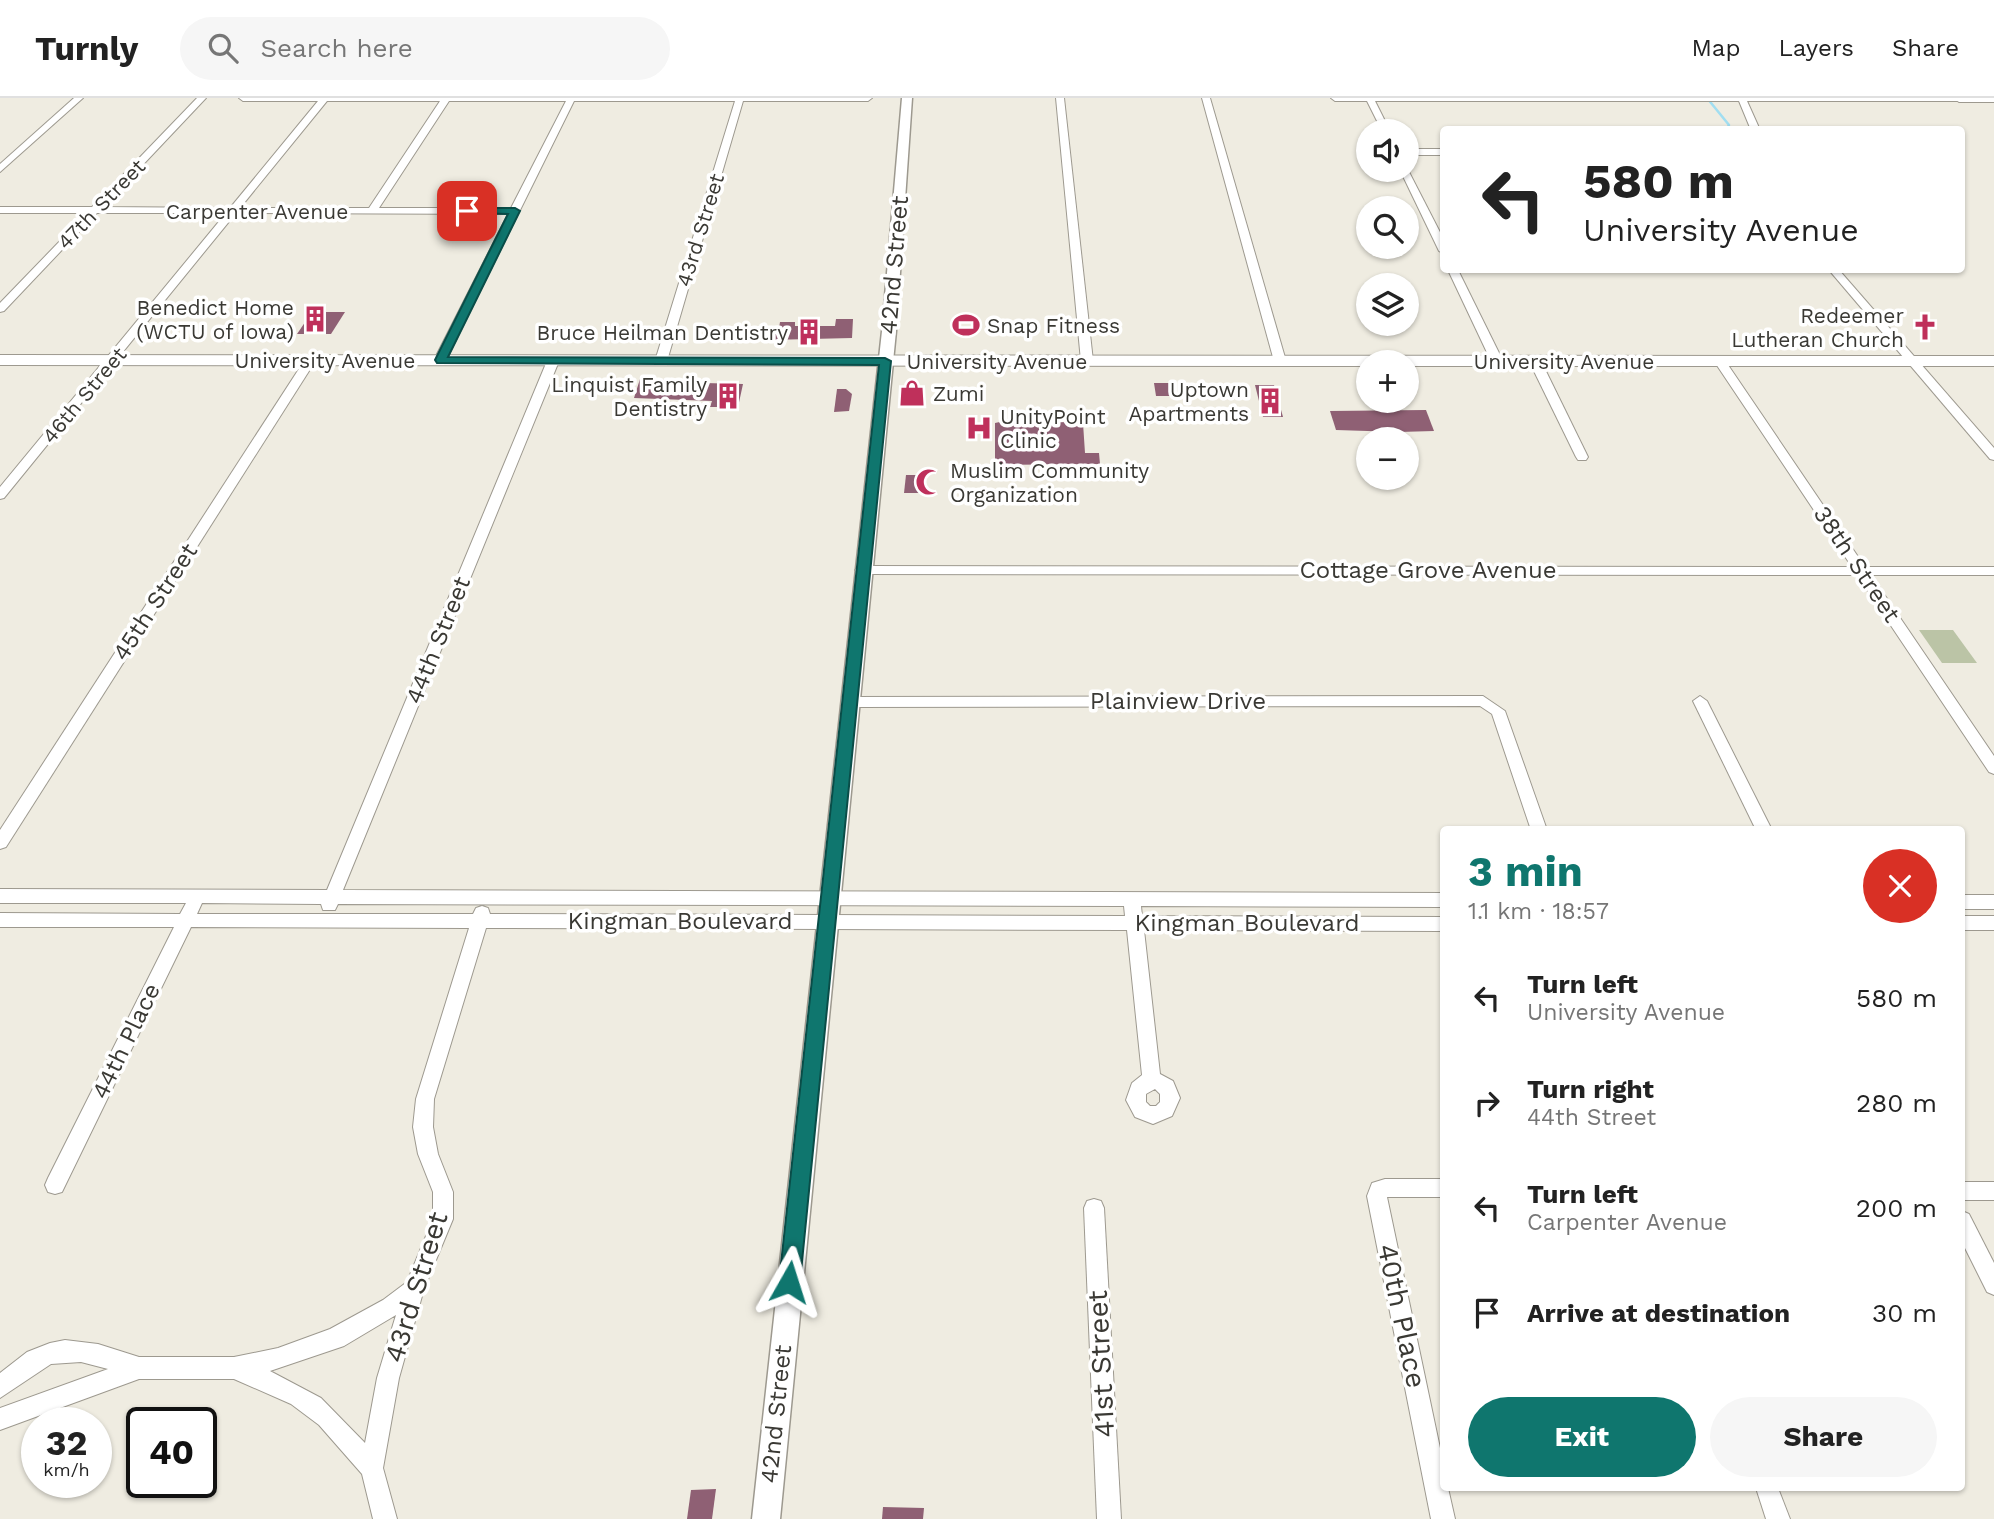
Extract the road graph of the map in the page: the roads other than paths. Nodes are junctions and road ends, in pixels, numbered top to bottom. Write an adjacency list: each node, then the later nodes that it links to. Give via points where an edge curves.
1 (79, 98): 28 (street)
2 (202, 98): 31 (street, 47th Street)
3 (243, 98): 4 (street)
4 (325, 98): 5 (street); 32 (street, 46th Street)
5 (446, 98): 6 (street); 33 (street)
6 (571, 98): 7 (street); 34 (street)
7 (702, 98): 8 (street)
8 (740, 98): 9 (street); 44 (street, 43rd Street)
9 (833, 98): 10 (street)
10 (868, 98)
11 (907, 98): 45 (street, 42nd Street)
12 (1060, 98): 46 (street)
13 (1206, 98): 47 (street)
14 (1335, 98): 15 (street)
15 (1370, 98): 16 (street); 24 (street)
16 (1490, 98): 17 (street)
17 (1685, 98): 18 (street)
18 (1730, 98): 19 (street)
19 (1742, 98): 20 (street); 25 (street)
20 (1921, 98): 21 (street)
21 (1959, 98): 22 (main road)
22 (1978, 98): 23 (main road)
23 (1994, 98)
24 (1380, 119)
25 (1754, 126)
26 (1419, 152): 27 (street)
27 (1440, 152)
28 (0, 169)
29 (1412, 182): 35 (street)
30 (0, 211): 31 (street, Carpenter Avenue)
31 (95, 211): 32 (street, Carpenter Avenue); 38 (street, 47th Street)
32 (234, 211): 33 (street, Carpenter Avenue); 40 (street, 46th Street)
33 (372, 211): 34 (street, Carpenter Avenue)
34 (515, 211): 42 (street)
35 (1440, 240)
36 (1454, 273): 48 (street)
37 (1837, 273): 51 (street)
38 (0, 309)
39 (0, 359): 40 (main road, University Avenue)
40 (113, 360): 41 (main road, University Avenue); 55 (street, 46th Street)
41 (310, 360): 42 (main road, University Avenue); 64 (street, 45th Street)
42 (440, 360): 43 (main road, University Avenue)
43 (553, 360): 44 (main road, University Avenue); 67 (street, 44th Street)
44 (661, 361): 45 (main road, University Avenue)
45 (885, 361): 46 (main road, University Avenue); 56 (street, 42nd Street)
46 (1087, 361): 47 (main road, University Avenue)
47 (1280, 361): 48 (main road, University Avenue)
48 (1497, 361): 49 (main road, University Avenue)
49 (1535, 361): 50 (main road, University Avenue); 54 (street)
50 (1720, 361): 51 (main road, University Avenue); 57 (street, 38th Street)
51 (1913, 361): 52 (main road, University Avenue); 53 (street)
52 (1994, 361)
53 (1994, 456)
54 (1582, 457)
55 (0, 495)
56 (862, 570): 57 (street, Cottage Grove Avenue); 60 (street, 42nd Street)
57 (1861, 571): 58 (street, Cottage Grove Avenue); 61 (street, 38th Street)
58 (1994, 571)
59 (1700, 701): 63 (street)
60 (849, 702): 62 (street, Plainview Drive, via 1474,700 1491,705 1500,718); 73 (street, 42nd Street)
61 (1994, 768)
62 (1538, 826)
63 (1762, 826)
64 (0, 843)
65 (0, 896): 66 (street, Kingman Boulevard)
66 (197, 897): 67 (street, Kingman Boulevard); 75 (street, 44th Place)
67 (332, 897): 68 (street, Kingman Boulevard); 76 (street, 44th Street)
68 (487, 897): 73 (street, Kingman Boulevard); 77 (street, 43rd Street)
69 (1132, 899): 70 (street, Kingman Boulevard); 73 (street, Kingman Boulevard); 78 (street)
70 (1440, 900)
71 (1965, 902): 72 (street)
72 (1994, 902)
73 (827, 910): 77 (street, Kingman Boulevard); 78 (street, Kingman Boulevard); 98 (street, 42nd Street)
74 (0, 920): 75 (street, Kingman Boulevard)
75 (186, 920): 76 (street, Kingman Boulevard); 83 (street, 44th Place)
76 (323, 920): 77 (street, Kingman Boulevard)
77 (480, 921): 90 (street, 43rd Street, via 425,1099 423,1127 443,1192 443,1219)
78 (1135, 923): 81 (street, Kingman Boulevard); 82 (street)
79 (1965, 923): 80 (street)
80 (1994, 923)
81 (1440, 924)
82 (1152, 1082)
83 (55, 1185)
84 (1440, 1188): 100 (street, 40th Place, via 1385,1188 1377,1196)
85 (1965, 1191): 86 (street)
86 (1994, 1191)
87 (1094, 1208): 99 (street, 41st Street)
88 (1965, 1227): 89 (street)
89 (1994, 1285)
90 (414, 1289): 92 (street, via 336,1338 278,1359); 95 (street, 43rd Street, via 388,1378)
91 (139, 1368): 92 (street); 93 (street, via 74,1348 48,1353 20,1368); 94 (street)
92 (234, 1368): 95 (street, via 307,1399 328,1416)
93 (0, 1387)
94 (0, 1419)
95 (372, 1468): 97 (street, 43rd Street)
96 (1768, 1491): 101 (street)
97 (385, 1519)
98 (766, 1519)
99 (1109, 1519)
100 (1443, 1519)
101 (1778, 1519)

